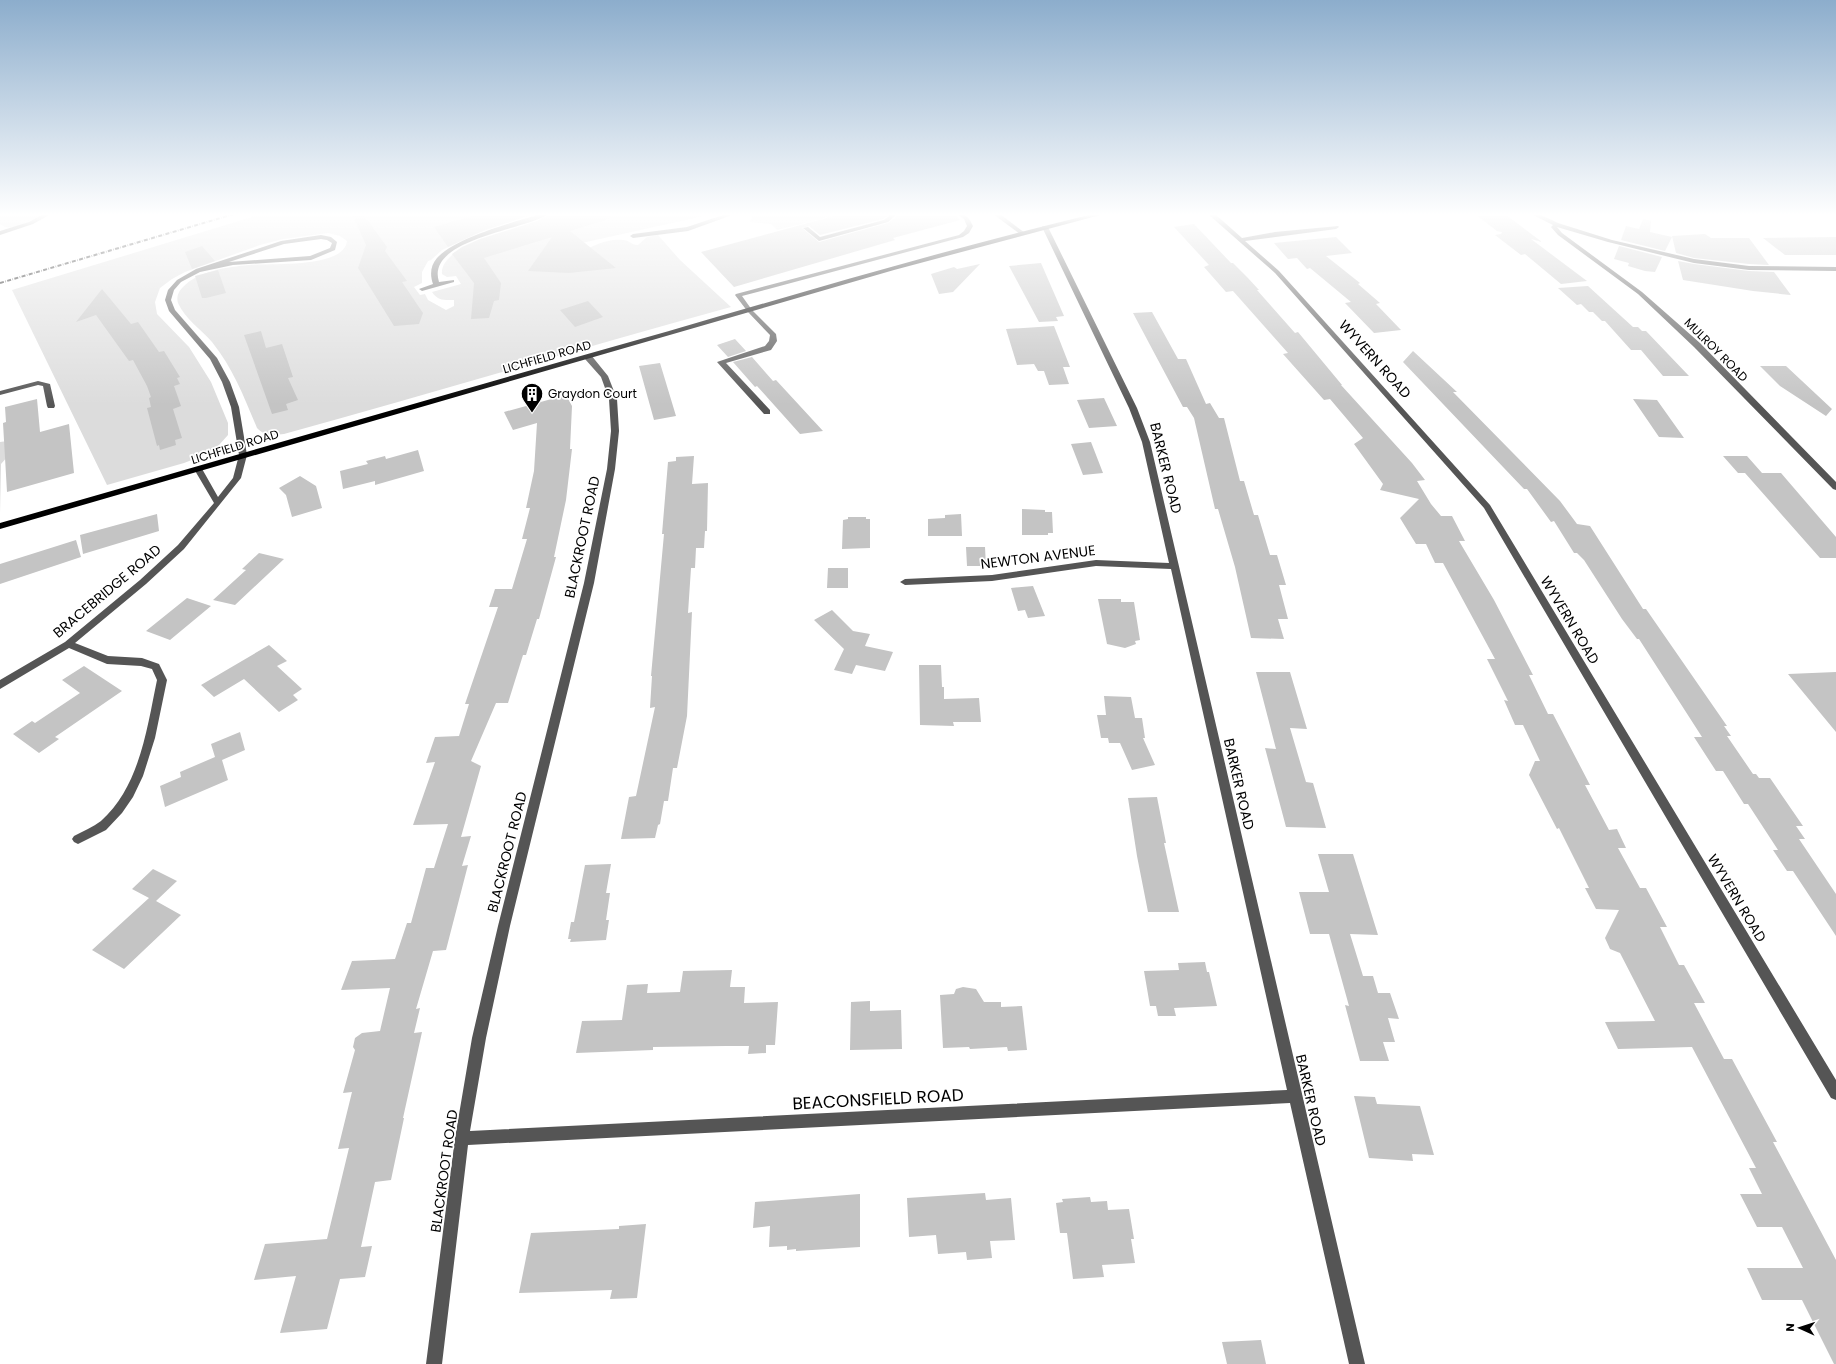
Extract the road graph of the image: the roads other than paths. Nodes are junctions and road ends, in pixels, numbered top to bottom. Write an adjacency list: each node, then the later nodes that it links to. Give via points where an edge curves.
1 (185, 278): 16 (street, via 171,290 168,300 172,311 213,358 226,382 235,407)
2 (434, 278): 9 (street)
3 (804, 278): 11 (street, via 738,295)
4 (866, 278): 11 (main road, LICHFIELD ROAD)
5 (1070, 278): 21 (street, BARKER ROAD, via 1133,408 1146,442)
6 (1281, 278): 26 (street, WYVERN ROAD, via 1487,507)
7 (1619, 278): 18 (street, MULROY ROAD, via 1640,293 1697,345)
8 (452, 281): 9 (street)
9 (437, 285): 10 (street)
10 (422, 289)
11 (750, 311): 12 (main road, LICHFIELD ROAD); 15 (street, via 774,335 773,341 768,348 721,362)
12 (588, 357): 16 (main road, LICHFIELD ROAD); 28 (street, BLACKROOT ROAD, via 604,376 613,399 615,431 611,469 585,597 479,1038)
13 (0, 393): 14 (street, via 46,384)
14 (51, 406)
15 (767, 412)
16 (243, 455): 17 (main road, LICHFIELD ROAD); 19 (street, BRACEBRIDGE ROAD, via 236,478)
17 (198, 469): 19 (street); 20 (main road, LICHFIELD ROAD)
18 (1836, 487)
19 (218, 503): 23 (street, BRACEBRIDGE ROAD, via 181,547)
20 (0, 526)
21 (1174, 566): 22 (street, NEWTON AVENUE, via 1096,563 992,578); 27 (street, BARKER ROAD)
22 (905, 582)
23 (68, 644): 24 (street, BRACEBRIDGE ROAD); 25 (street, via 107,660 142,662 156,667 162,680 140,771 124,803 104,825)
24 (0, 685)
25 (78, 839)
26 (1836, 1093)
27 (1295, 1096): 28 (street, BEACONSFIELD ROAD); 30 (street, BARKER ROAD)
28 (462, 1138): 29 (street, BLACKROOT ROAD)
29 (434, 1364)
30 (1357, 1364)

